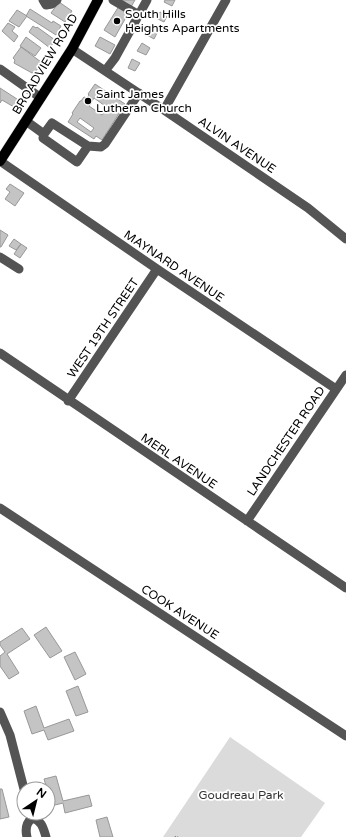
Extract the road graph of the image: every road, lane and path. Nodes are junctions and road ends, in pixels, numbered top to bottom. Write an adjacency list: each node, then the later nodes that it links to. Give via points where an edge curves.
1 (43, 0): 2 (street, via 46,5)
2 (57, 0)
3 (98, 0): 8 (main road, BROADVIEW ROAD)
4 (113, 0): 7 (street)
5 (147, 0): 7 (street)
6 (226, 0): 13 (street)
7 (139, 15): 10 (street)
8 (72, 49): 10 (street, ALVIN AVENUE); 12 (main road, BROADVIEW ROAD)
9 (0, 69): 12 (street)
10 (105, 71): 11 (street, ALVIN AVENUE)
11 (139, 93): 13 (street, ALVIN AVENUE); 16 (street, via 105,144 100,147)
12 (41, 98): 14 (main road, BROADVIEW ROAD)
13 (164, 110): 18 (street, ALVIN AVENUE, via 308,208)
14 (26, 121): 15 (street); 17 (main road, BROADVIEW ROAD)
15 (44, 134): 16 (street, via 52,123); 16 (street, via 43,138 76,162)
16 (88, 146)
17 (0, 161): 20 (street, MAYNARD AVENUE)
18 (346, 239)
19 (0, 257): 21 (street)
20 (157, 269): 24 (street, MAYNARD AVENUE); 25 (street, WEST 19TH STREET)
21 (19, 270)
22 (0, 353): 25 (street, MERL AVENUE)
23 (346, 375): 24 (street, LANDCHESTER ROAD)
24 (336, 389): 27 (street, LANDCHESTER ROAD)
25 (68, 401): 27 (street, MERL AVENUE)
26 (0, 508): 30 (street, COOK AVENUE)
27 (247, 521): 28 (street, MERL AVENUE)
28 (346, 588)
29 (0, 712): 31 (street, via 10,735)
30 (346, 736)
31 (22, 781)
32 (28, 821): 34 (street)
33 (39, 821): 35 (street)
34 (27, 837)
35 (46, 837)
36 (175, 837): 37 (path)
37 (178, 837)

